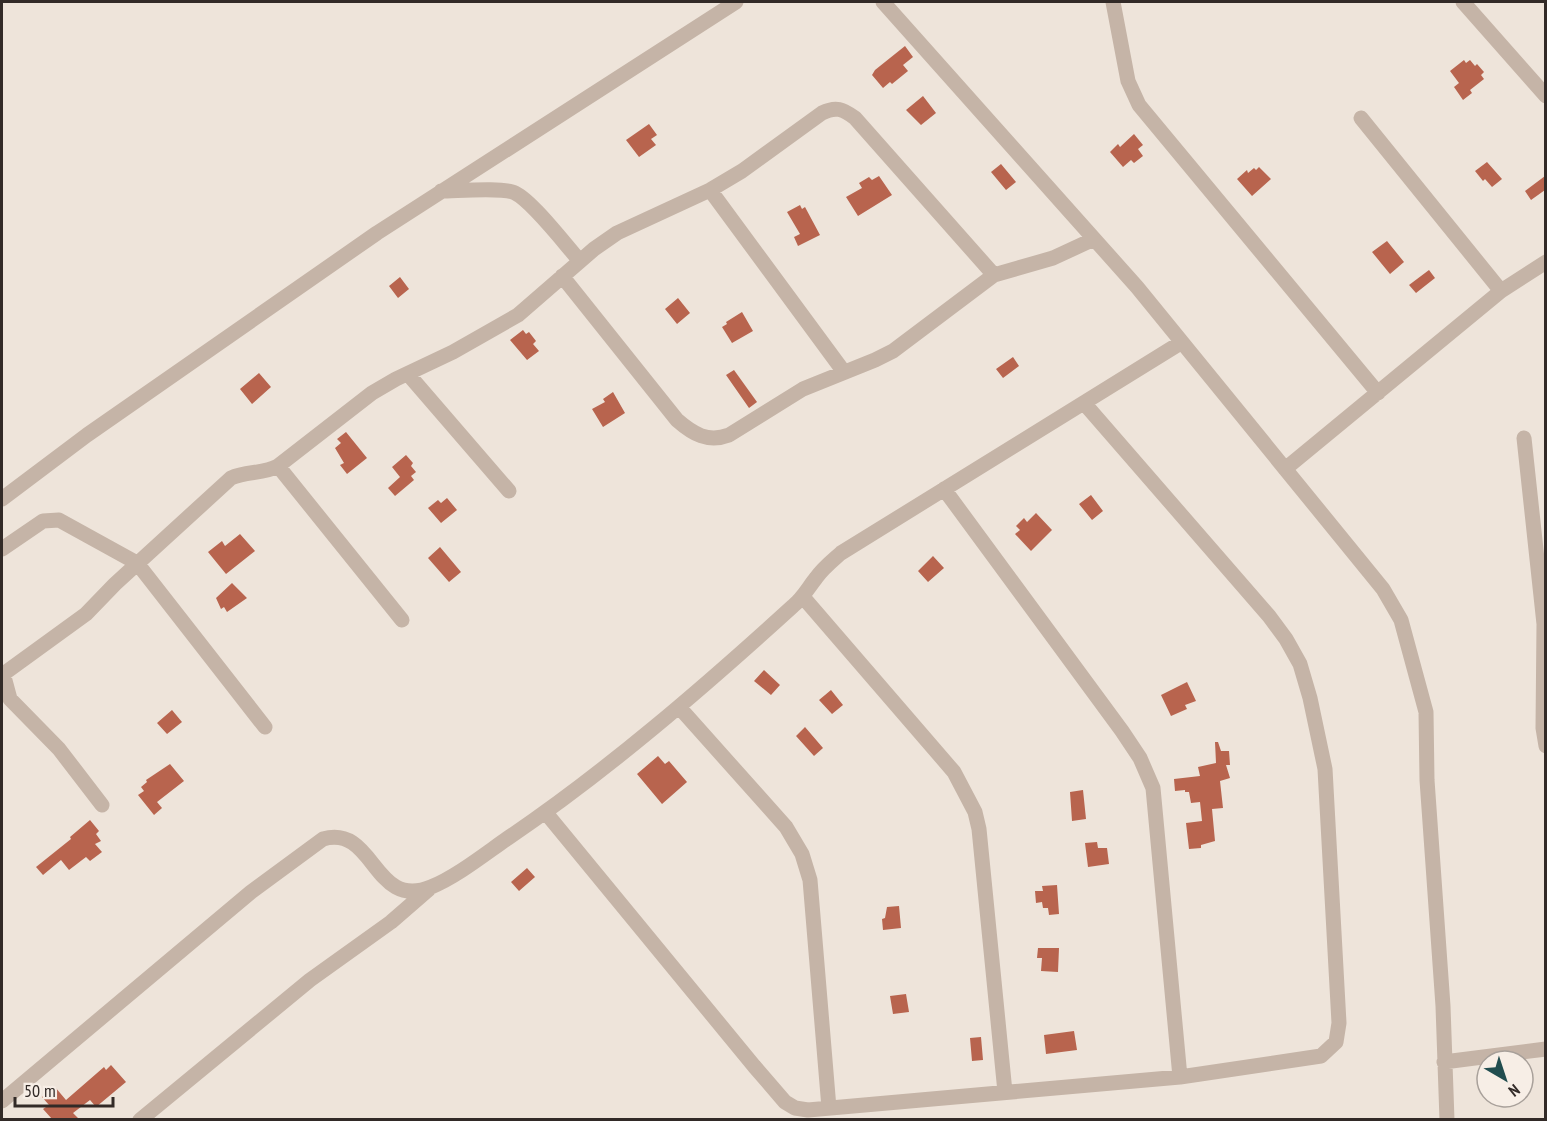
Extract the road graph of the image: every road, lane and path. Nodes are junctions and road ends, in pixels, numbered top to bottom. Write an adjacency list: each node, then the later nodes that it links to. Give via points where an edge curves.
1 (736, 2): 8 (street)
2 (883, 2): 9 (street)
3 (1113, 2): 18 (street, via 1128,81 1139,105)
4 (1463, 2): 5 (street)
5 (1545, 96)
6 (1361, 118): 14 (street)
7 (710, 190): 10 (street, via 617,233); 12 (street, via 822,113 839,108 855,118); 16 (street)
8 (441, 191): 10 (street, via 514,192 526,200); 25 (street, via 96,428)
9 (1094, 239): 12 (street, via 1053,258); 15 (street)
10 (579, 260): 13 (street)
11 (1545, 262): 14 (street)
12 (994, 275): 16 (street, via 893,351)
13 (562, 276): 16 (street, via 677,420 708,440 729,435 802,389); 17 (street, via 518,315)
14 (1501, 291): 18 (street)
15 (1182, 342): 19 (street); 22 (street)
16 (844, 372)
17 (408, 374): 21 (street, via 355,405); 24 (street)
18 (1378, 393): 22 (street)
19 (1084, 403): 23 (street); 40 (street, via 1286,639 1300,664 1325,769 1339,1023 1336,1042 1315,1058)
20 (1524, 438): 34 (street, via 1544,624)
21 (278, 466): 27 (street, via 231,478); 29 (street)
22 (1285, 469): 39 (street, via 1383,589 1401,620 1426,712)
23 (944, 489): 28 (street, via 842,553 827,565); 40 (street, via 1122,731 1153,788)
24 (509, 491)
25 (2, 499)
26 (2, 549): 27 (street, via 42,521 59,520)
27 (137, 563): 30 (street, via 86,614); 33 (street)
28 (803, 597): 32 (street); 41 (street, via 954,772 975,812)
29 (402, 620)
30 (2, 674): 31 (street)
31 (6, 698): 35 (street, via 59,750)
32 (679, 707): 36 (street); 43 (street, via 786,827 802,854 810,880)
33 (265, 727)
34 (1545, 746)
35 (102, 805)
36 (546, 813): 37 (street); 43 (street, via 785,1102 808,1110)
37 (431, 887): 42 (street, via 399,890 352,840 323,838 251,892); 44 (street)
38 (1545, 1049): 39 (street)
39 (1444, 1062): 45 (street)
40 (1180, 1077): 41 (street)
41 (1005, 1092): 43 (street)
42 (2, 1101)
43 (829, 1108)
44 (140, 1119)
45 (1447, 1119)

